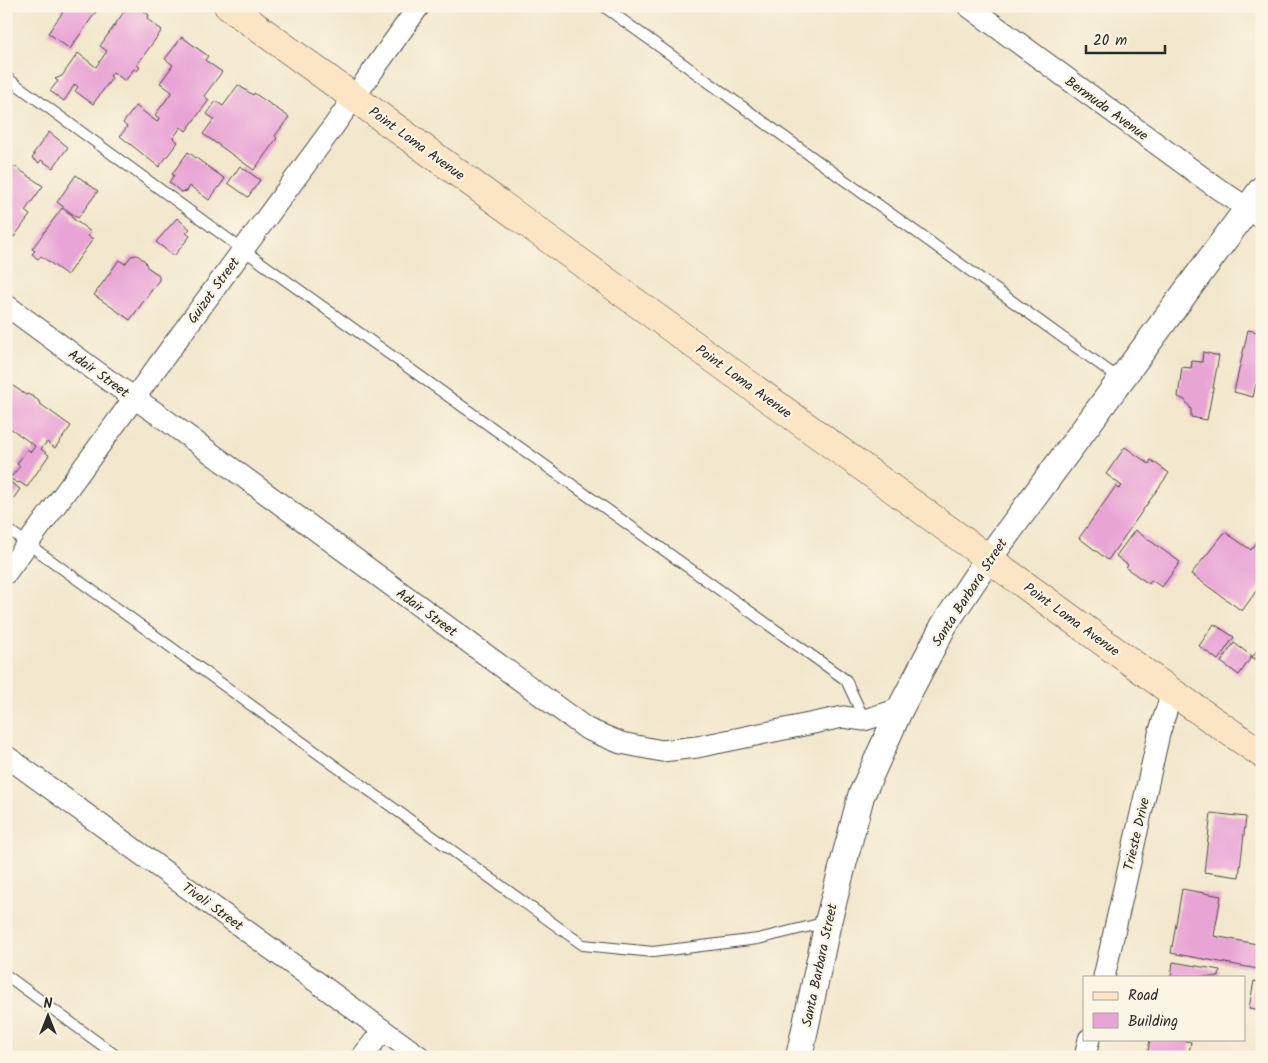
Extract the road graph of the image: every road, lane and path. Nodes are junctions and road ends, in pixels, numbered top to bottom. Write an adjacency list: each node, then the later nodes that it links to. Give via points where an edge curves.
1 (228, 6): 6 (main road, Point Loma Avenue)
2 (419, 6): 6 (street, Guizot Street)
3 (603, 6): 10 (lane)
4 (968, 6): 7 (street, Bermuda Avenue, via 1217,188)
5 (6, 78): 8 (lane)
6 (354, 97): 8 (street, Guizot Street); 14 (main road, Point Loma Avenue)
7 (1257, 205): 10 (street, Santa Barbara Street)
8 (242, 250): 11 (street, Guizot Street); 18 (lane, via 846,680)
9 (6, 305): 11 (street, Adair Street)
10 (1121, 380): 14 (street, Santa Barbara Street)
11 (134, 398): 13 (street, Guizot Street); 18 (street, Adair Street, via 587,729 621,743 662,751 697,747 843,717)
12 (6, 528): 13 (lane)
13 (27, 543): 15 (street, Guizot Street); 21 (lane, via 583,945 653,952 758,939)
14 (988, 559): 16 (main road, Point Loma Avenue); 17 (street, Santa Barbara Street, via 944,625)
15 (6, 573)
16 (1172, 692): 19 (main road, Point Loma Avenue); 23 (street, Trieste Drive, via 1159,734)
17 (900, 709): 18 (street, Adair Street); 21 (street, Santa Barbara Street, via 861,796)
18 (864, 720)
19 (1262, 754)
20 (6, 756): 24 (street, Tivoli Street)
21 (828, 922): 29 (street, Santa Barbara Street)
22 (6, 975): 26 (lane)
23 (1104, 976)
24 (383, 1030): 27 (street); 28 (street, Tivoli Street)
25 (1089, 1040): 30 (street)
26 (118, 1057)
27 (362, 1057)
28 (420, 1057)
29 (799, 1057)
30 (1085, 1057)

